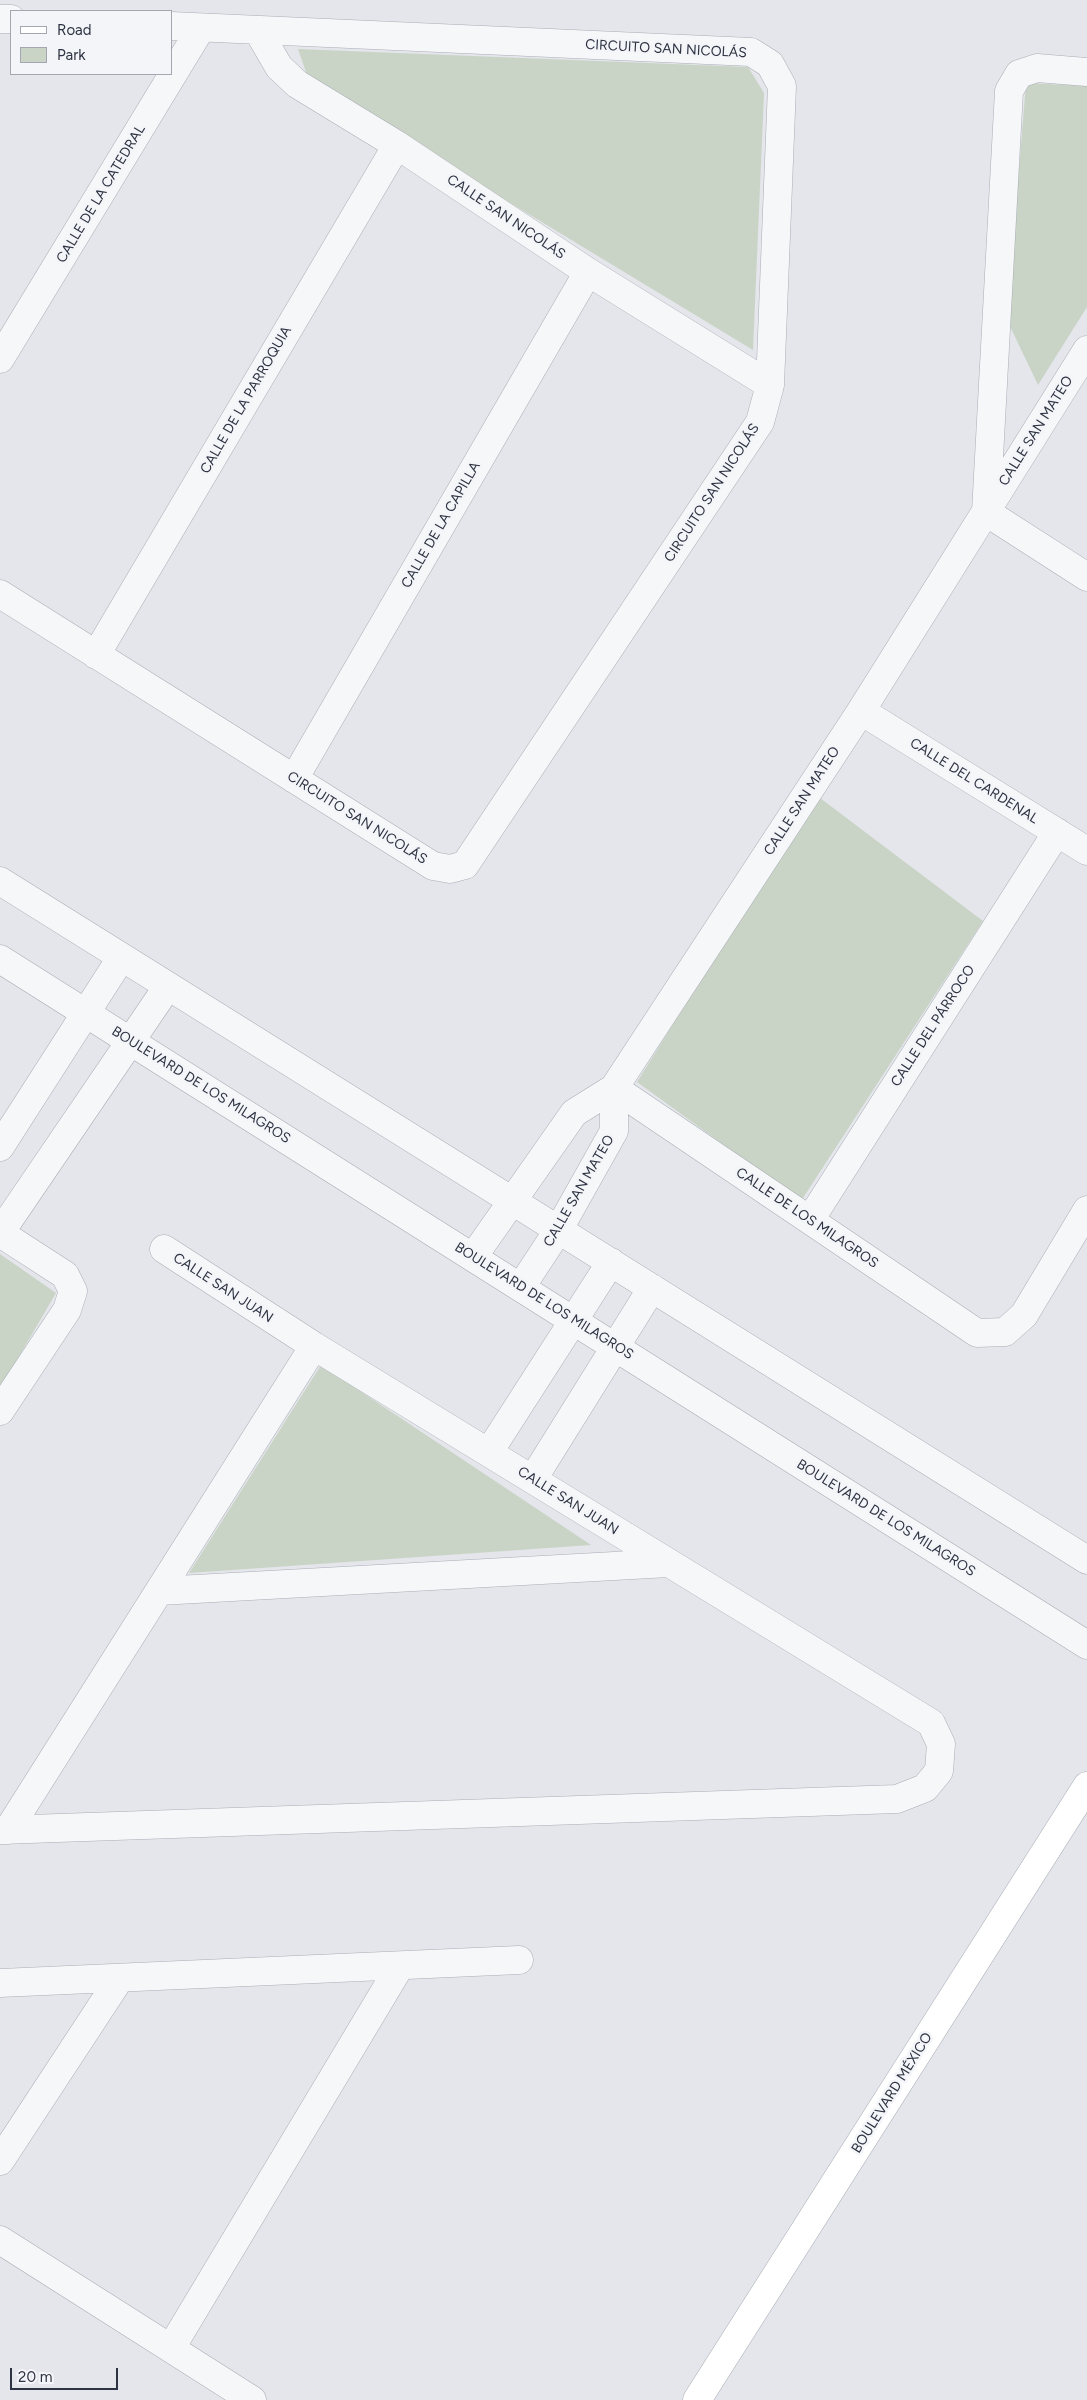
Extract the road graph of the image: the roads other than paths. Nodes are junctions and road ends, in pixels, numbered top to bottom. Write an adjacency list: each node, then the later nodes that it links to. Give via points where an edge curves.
1 (172, 26): 2 (street, CIRCUITO SAN NICOLÁS)
2 (202, 28): 3 (street, CIRCUITO SAN NICOLÁS); 8 (street, CALLE DE LA CATEDRAL)
3 (258, 31): 5 (street, CALLE SAN NICOLÁS, via 279,67 297,84); 9 (street, CIRCUITO SAN NICOLÁS, via 751,52 770,64 782,86)
4 (1087, 72): 10 (street, via 1036,68 1019,74 1009,92)
5 (397, 144): 6 (street, CALLE SAN NICOLÁS); 13 (street, CALLE DE LA PARROQUIA)
6 (588, 272): 9 (street, CALLE SAN NICOLÁS); 15 (street, CALLE DE LA CAPILLA)
7 (1087, 350): 10 (street, CALLE SAN MATEO)
8 (0, 359)
9 (770, 385): 15 (street, CIRCUITO SAN NICOLÁS, via 760,422 465,865 450,869 433,866)
10 (986, 512): 11 (street); 14 (street, CALLE SAN MATEO)
11 (1087, 578)
12 (0, 594): 13 (street, CIRCUITO SAN NICOLÁS)
13 (96, 655): 15 (street, CIRCUITO SAN NICOLÁS)
14 (861, 711): 16 (street, CALLE DEL CARDENAL); 24 (street, CALLE SAN MATEO)
15 (294, 779)
16 (1056, 832): 17 (street, CALLE DEL CARDENAL); 28 (street, CALLE DEL PÁRROCO)
17 (1087, 851)
18 (0, 880): 19 (street)
19 (121, 958): 21 (street); 22 (street)
20 (0, 959): 22 (street, BOULEVARD DE LOS MILAGROS)
21 (168, 986): 23 (street); 26 (street)
22 (85, 1012): 23 (street, BOULEVARD DE LOS MILAGROS); 25 (street)
23 (131, 1040): 30 (street); 32 (street, BOULEVARD DE LOS MILAGROS)
24 (614, 1088): 26 (street, CALLE SAN MATEO, via 574,1113); 28 (street, CALLE DE LOS MILAGROS); 29 (street, CALLE SAN MATEO, via 614,1131)
25 (0, 1147)
26 (512, 1201): 29 (street); 32 (street, CALLE SAN MATEO)
27 (1087, 1210): 28 (street, CALLE DE LOS MILAGROS, via 1024,1315 1005,1332 977,1332)
28 (810, 1220)
29 (559, 1229): 33 (street); 34 (street, CALLE SAN MATEO)
30 (0, 1233): 39 (street, via 65,1275 73,1291 67,1310)
31 (164, 1249): 37 (street, CALLE SAN JUAN)
32 (473, 1257): 34 (street, BOULEVARD DE LOS MILAGROS)
33 (611, 1262): 35 (street); 36 (street)
34 (522, 1287): 36 (street, BOULEVARD DE LOS MILAGROS)
35 (652, 1288): 38 (street); 42 (street)
36 (573, 1320): 38 (street, BOULEVARD DE LOS MILAGROS); 40 (street)
37 (314, 1346): 40 (street, CALLE SAN JUAN); 44 (street)
38 (616, 1347): 41 (street); 45 (street, BOULEVARD DE LOS MILAGROS)
39 (0, 1411)
40 (489, 1452): 41 (street, CALLE SAN JUAN)
41 (533, 1479): 43 (street, CALLE SAN JUAN)
42 (1087, 1560)
43 (669, 1563): 44 (street); 47 (street, CALLE SAN JUAN, via 931,1723 941,1744 939,1771 925,1788 897,1799)
44 (159, 1591): 47 (street)
45 (1087, 1645)
46 (1087, 1786): 56 (main road, BOULEVARD MÉXICO)
47 (4, 1830)
48 (519, 1960): 49 (street)
49 (400, 1966): 50 (street); 54 (street)
50 (120, 1978): 51 (street); 52 (street)
51 (0, 1984)
52 (0, 2161)
53 (0, 2240): 54 (street)
54 (171, 2348): 55 (street)
55 (252, 2400)
56 (697, 2400)

